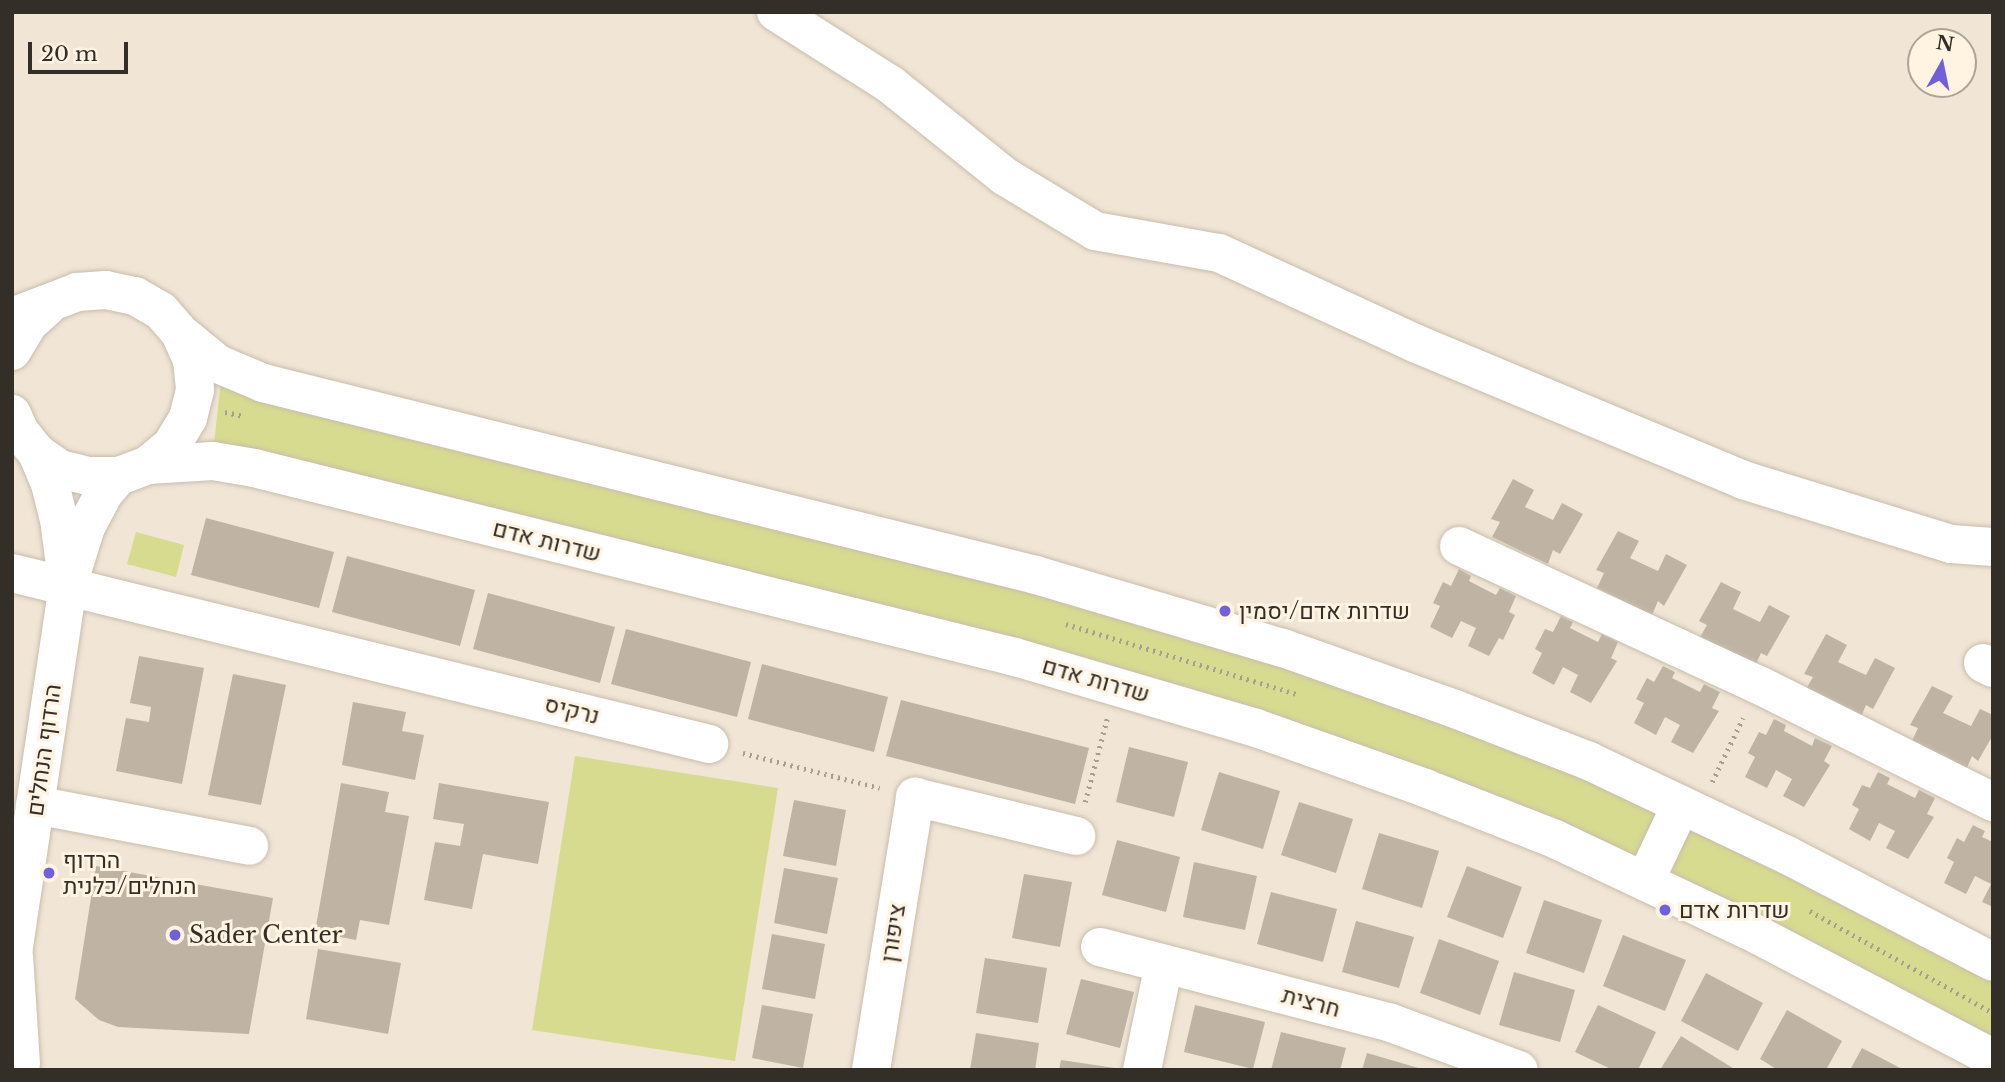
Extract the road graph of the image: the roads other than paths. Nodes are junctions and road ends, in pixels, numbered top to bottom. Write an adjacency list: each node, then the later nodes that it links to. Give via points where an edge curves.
1 (776, 12): 9 (street, via 891,85 1004,176 1094,231 1219,253 1417,344 1743,480 1951,544)
2 (50, 304): 3 (street); 4 (street, via 77,292 106,290 135,296 161,311); 5 (street, via 28,324)
3 (12, 317)
4 (180, 333): 7 (street, via 192,360 195,390 188,418 172,445); 15 (street, via 218,364 263,383 1036,575 1283,648 1588,761)
5 (12, 351)
6 (20, 431): 7 (street, שדרות אדם, via 60,469 88,476); 11 (street, הרדוף הנחלים, via 50,484)
7 (133, 470): 11 (street, הרדוף הנחלים, via 104,493 86,527); 18 (street, שדרות אדם, via 213,461 254,468 1015,657 1256,728 1425,788 1555,839)
8 (1459, 546): 13 (street, via 1759,685)
9 (1993, 547)
10 (12, 573): 11 (street, נרקיס)
11 (68, 585): 12 (street, נרקיס); 14 (street, הרדוף הנחלים)
12 (709, 744)
13 (1993, 802)
14 (36, 805): 17 (street); 20 (street, הרדוף הנחלים)
15 (1690, 809): 18 (street); 21 (street)
16 (1076, 836): 25 (street, ציפורן, via 915,797)
17 (249, 846)
18 (1645, 881): 23 (street, שדרות אדם)
19 (1100, 947): 22 (street, חרצית)
20 (13, 958): 24 (street, הרדוף הנחלים)
21 (1993, 962)
22 (1164, 964): 26 (street); 27 (street, חרצית, via 1391,1023)
23 (1993, 1058)
24 (20, 1065)
25 (871, 1070)
26 (1142, 1070)
27 (1519, 1070)

